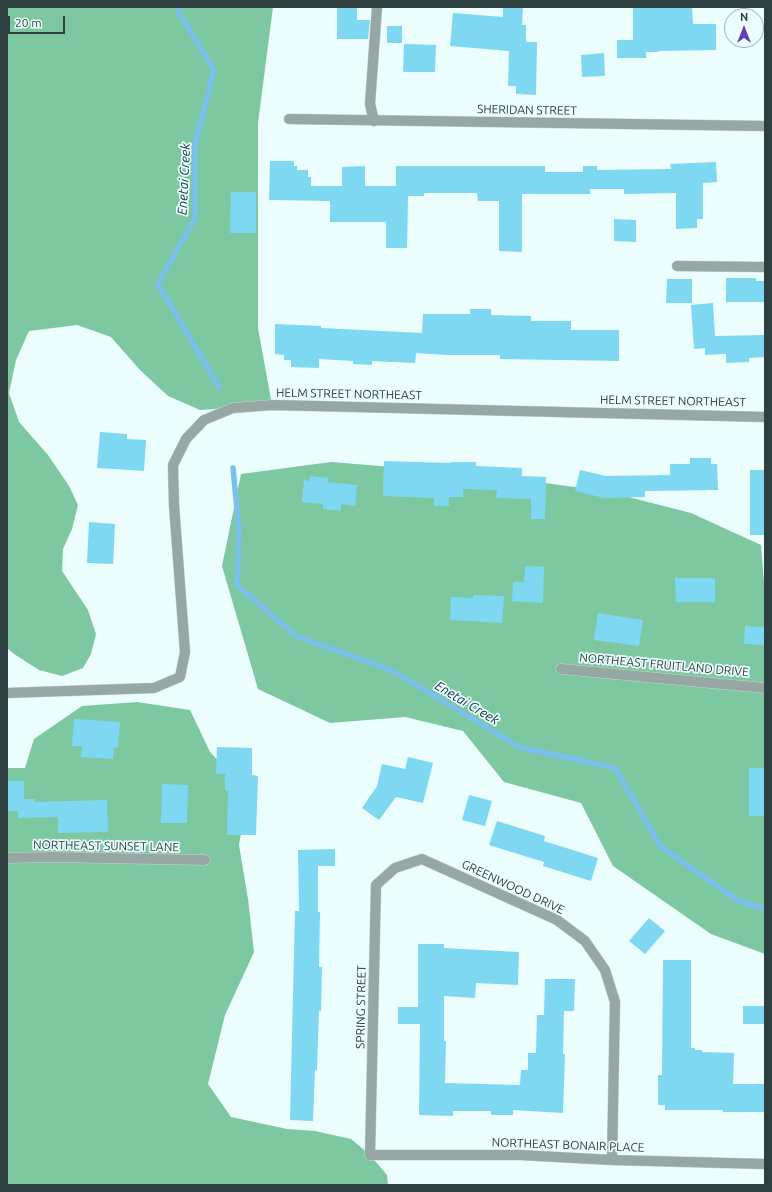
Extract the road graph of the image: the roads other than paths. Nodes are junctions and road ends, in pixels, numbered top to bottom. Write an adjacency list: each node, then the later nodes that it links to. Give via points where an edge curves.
1 (377, 7): 3 (street, via 370,104)
2 (289, 120): 3 (street, SHERIDAN STREET)
3 (374, 121): 4 (street, SHERIDAN STREET)
4 (765, 126)
5 (678, 266): 6 (street)
6 (765, 267)
7 (765, 417): 10 (street, HELM STREET NORTHEAST, via 272,405 232,408 204,420 186,439 173,465 186,652 180,678 154,688)
8 (561, 669): 9 (street, NORTHEAST FRUITLAND DRIVE)
9 (765, 688)
10 (7, 693)
11 (7, 858): 12 (street, NORTHEAST SUNSET LANE)
12 (205, 860)
13 (395, 868): 14 (street, SPRING STREET, via 376,885); 15 (street, GREENWOOD DRIVE, via 422,859 557,920 585,941 605,970 615,1002)
14 (370, 1155): 15 (street, NORTHEAST BONAIR PLACE, via 520,1155)
15 (612, 1160): 16 (street, NORTHEAST BONAIR PLACE)
16 (765, 1164)

